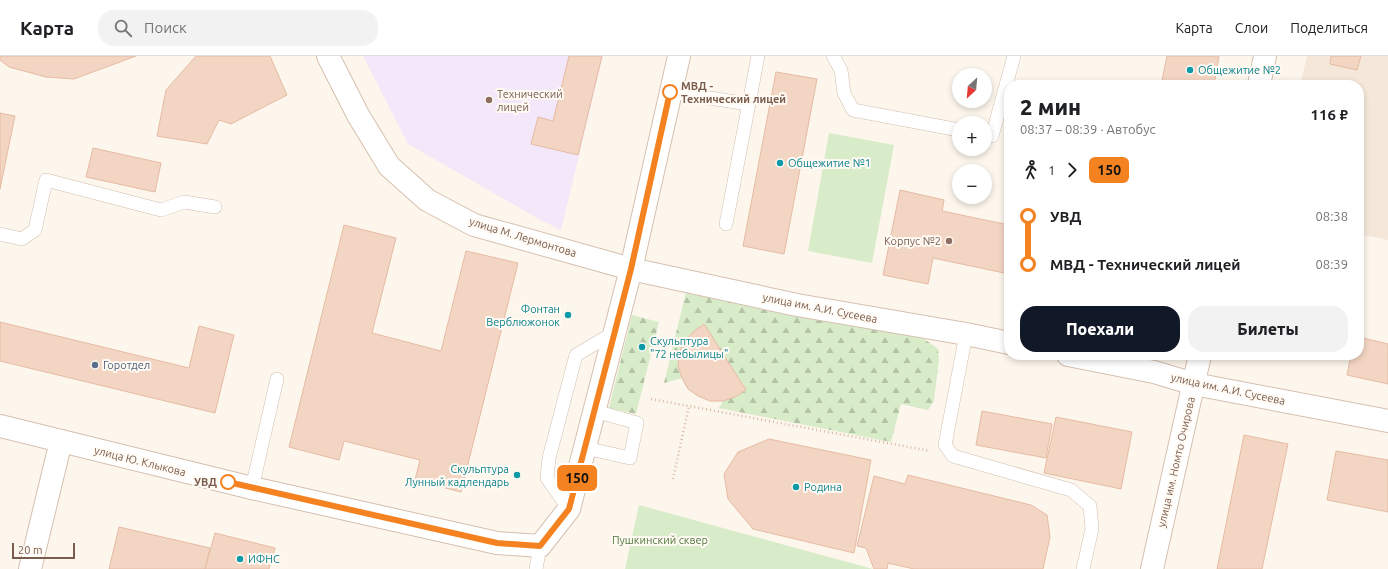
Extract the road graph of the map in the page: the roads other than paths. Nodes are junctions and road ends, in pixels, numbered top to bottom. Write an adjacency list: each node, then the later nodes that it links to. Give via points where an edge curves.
1 (328, 56): 17 (street, улица М. Лермонтова, via 358,115 389,166 427,200 474,225)
2 (678, 56): 9 (street)
3 (758, 56): 11 (lane)
4 (833, 56): 12 (lane, via 841,70 844,93 853,110)
5 (1014, 56): 7 (lane)
6 (1265, 56): 8 (street)
7 (1007, 80)
8 (1260, 80)
9 (670, 92): 11 (lane); 17 (street)
10 (1004, 92): 13 (lane)
11 (749, 104): 15 (lane)
12 (952, 129)
13 (992, 136)
14 (215, 207): 16 (lane, via 184,202 161,210 46,180 35,230 22,239)
15 (726, 224)
16 (0, 234)
17 (631, 269): 18 (street); 19 (street, улица им. А.И. Сусеева, via 797,305)
18 (615, 332): 25 (street); 31 (lane, via 576,355 549,458 547,478)
19 (966, 334): 20 (street, улица им. А.И. Сусеева); 35 (lane, via 945,445 953,456 1071,490 1090,506 1092,529)
20 (1004, 342)
21 (1093, 360): 24 (street, улица им. А.И. Сусеева, via 1154,372)
22 (1199, 360): 24 (street, улица им. Номто Очирова)
23 (277, 379): 30 (lane)
24 (1194, 384): 26 (street, улица им. А.И. Сусеева); 36 (street, улица им. Номто Очирова)
25 (594, 411): 29 (street); 29 (lane, via 637,422 630,458)
26 (1388, 421)
27 (0, 426): 28 (street, улица Ю. Клыкова)
28 (61, 441): 30 (street, улица Ю. Клыкова); 33 (street)
29 (585, 448): 31 (street)
30 (252, 488): 32 (street, улица Ю. Клыкова, via 497,543)
31 (569, 509): 32 (street)
32 (540, 546): 34 (lane)
33 (30, 569)
34 (536, 569)
35 (1083, 569)
36 (1152, 569)

